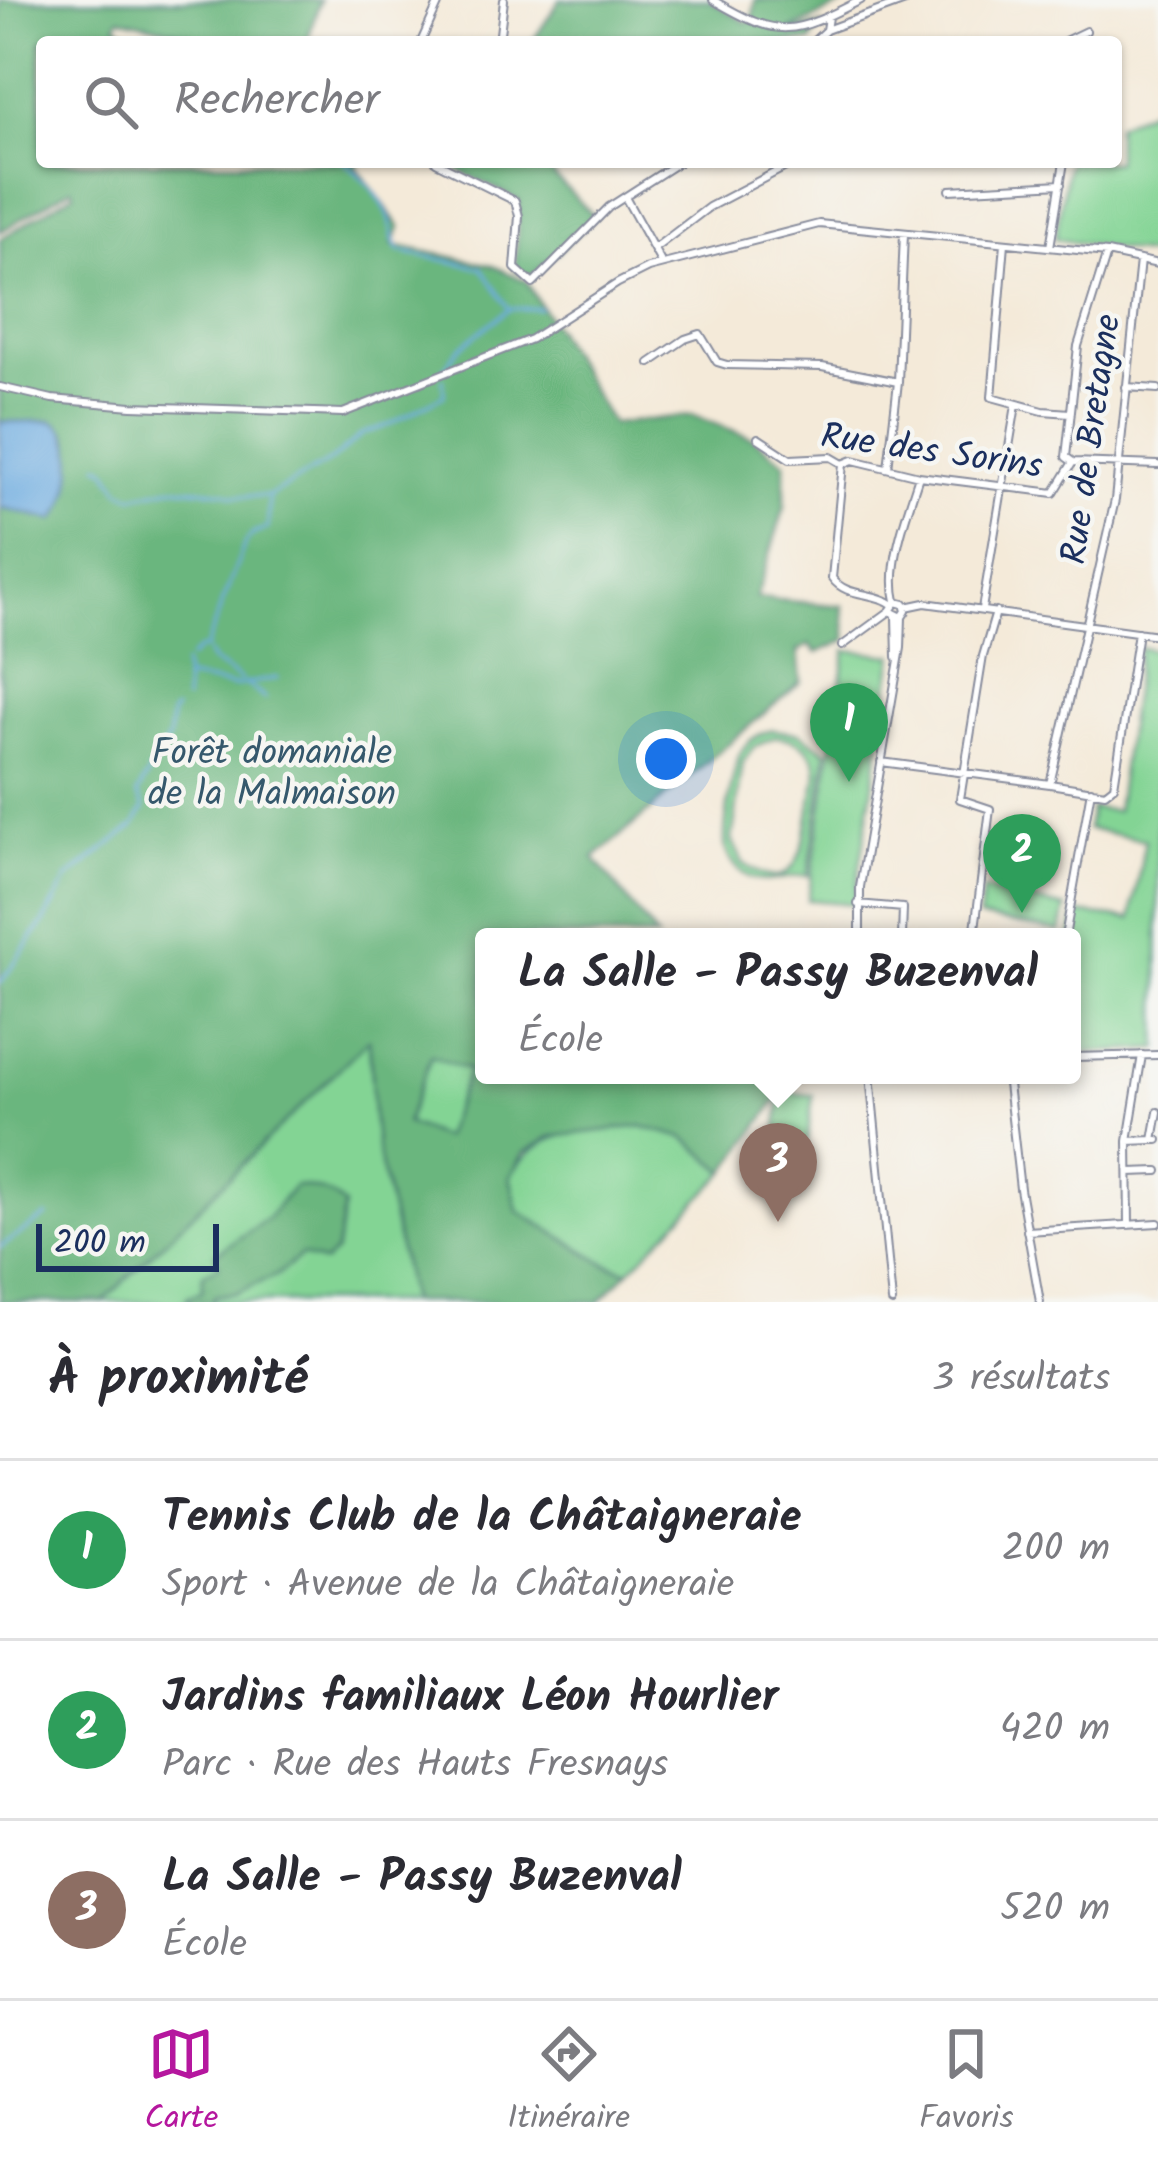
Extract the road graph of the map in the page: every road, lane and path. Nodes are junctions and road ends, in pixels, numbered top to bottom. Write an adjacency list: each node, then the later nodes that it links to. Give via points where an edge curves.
1 (440, 0): 10 (street)
2 (504, 0): 9 (street)
3 (713, 0): 6 (street, via 772,30)
4 (861, 0): 6 (street)
5 (908, 0): 7 (street)
6 (828, 17): 7 (street)
7 (826, 30): 11 (street)
8 (1086, 31): 12 (street)
9 (500, 34)
10 (424, 36)
11 (820, 36)
12 (1076, 36)
13 (451, 168): 19 (street, via 514,201 515,268 533,284)
14 (670, 168): 19 (street)
15 (784, 168): 22 (street, via 709,207)
16 (1063, 168): 17 (street)
17 (1061, 184): 18 (street); 23 (street)
18 (950, 190)
19 (625, 198): 22 (street)
20 (904, 231): 21 (street); 26 (street, via 819,224); 29 (street)
21 (1005, 243): 23 (street); 33 (street, via 992,397)
22 (655, 248): 26 (street)
23 (1049, 248): 24 (street)
24 (1107, 254): 25 (street); 34 (street, via 1078,346)
25 (1140, 260): 27 (street); 31 (street, Rue de Bretagne)
26 (662, 264): 30 (street, via 532,339 343,412 132,406)
27 (1158, 264)
28 (650, 363): 29 (street, via 700,334 727,365 822,367)
29 (898, 382): 40 (street)
30 (0, 387)
31 (1126, 387): 32 (street); 38 (street, Rue de Bretagne)
32 (1158, 388)
33 (1016, 405): 34 (street); 42 (street)
34 (1070, 413): 36 (street, via 1066,457)
35 (758, 438): 37 (street, Rue des Sorins, via 790,459)
36 (1073, 462): 38 (street, Rue des Sorins); 42 (street, Rue des Sorins, via 1054,493)
37 (844, 464): 40 (street, Rue des Sorins); 43 (street, via 832,578 848,591 887,599)
38 (1118, 465): 39 (street, Rue des Sorins); 46 (street, Rue de Bretagne)
39 (1158, 465)
40 (888, 468): 41 (street, Rue des Sorins)
41 (919, 476): 42 (street, Rue des Sorins); 43 (street, via 898,552)
42 (1004, 488): 44 (street)
43 (895, 610): 44 (street, via 926,603); 49 (street); 50 (street, via 898,660)
44 (982, 610): 45 (street)
45 (996, 612): 46 (street); 51 (street)
46 (1090, 625): 47 (street); 52 (street, Rue de Bretagne)
47 (1138, 632): 48 (street); 53 (street, via 1114,786)
48 (1158, 635)
49 (842, 646)
50 (881, 762): 51 (street); 54 (street)
51 (964, 772): 52 (street); 57 (street, via 962,801 990,809)
52 (1050, 784): 53 (street)
53 (1091, 790): 58 (street)
54 (858, 904): 55 (street); 56 (street, via 903,908)
55 (859, 928)
56 (902, 928)
57 (975, 928)
58 (1066, 928)
59 (1158, 1054): 60 (street)
60 (1142, 1055): 61 (street); 66 (street)
61 (1081, 1057)
62 (871, 1084): 72 (street)
63 (1008, 1084): 71 (street)
64 (1158, 1112): 65 (street)
65 (1155, 1140): 66 (street)
66 (1128, 1141): 68 (street)
67 (1158, 1171): 68 (street)
68 (1129, 1172): 70 (street)
69 (1158, 1223): 70 (street)
70 (1130, 1225): 71 (street)
71 (1028, 1231): 73 (street)
72 (892, 1302)
73 (1040, 1302)

